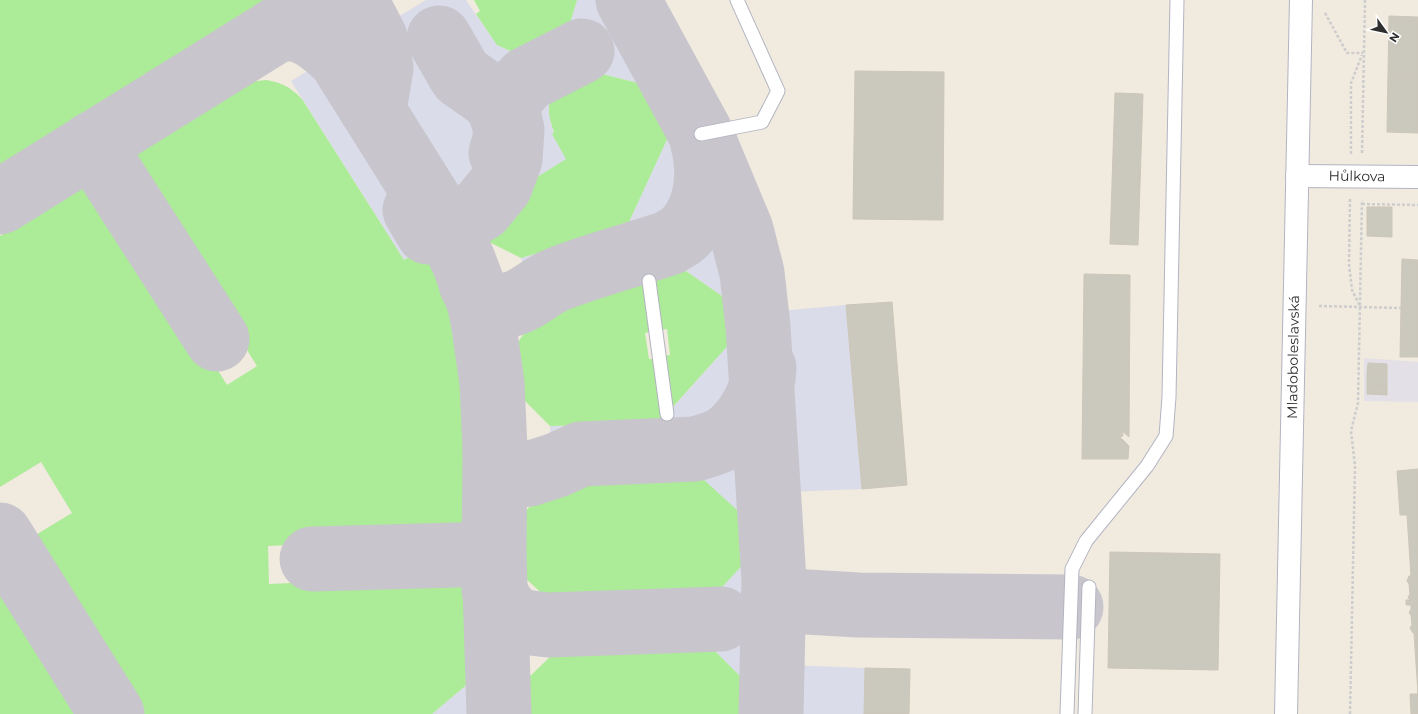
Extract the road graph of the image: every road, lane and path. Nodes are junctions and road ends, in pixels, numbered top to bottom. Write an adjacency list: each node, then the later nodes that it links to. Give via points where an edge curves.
1 (737, 0): 7 (lane, via 778,91 762,122)
2 (1177, 0): 19 (lane, via 1169,397 1166,436 1147,466 1086,541 1072,569)
3 (1300, 0): 8 (main road, Mladoboleslavská)
4 (1365, 0): 6 (path)
5 (1324, 12): 6 (path, via 1347,52)
6 (1363, 53): 9 (path); 9 (path, via 1351,83)
7 (701, 134)
8 (1297, 176): 9 (main road, Hůlkova); 21 (main road, Mladoboleslavská)
9 (1356, 176): 10 (main road, Hůlkova); 11 (path); 15 (path, via 1349,264 1352,290)
10 (1418, 177)
11 (1362, 204): 12 (path); 15 (path)
12 (1418, 205)
13 (649, 281): 17 (lane)
14 (1319, 306): 15 (path)
15 (1360, 306): 16 (path); 22 (path, via 1358,403 1351,431 1356,466)
16 (1401, 308)
17 (667, 414)
18 (1089, 587): 20 (lane)
19 (1067, 714)
20 (1086, 714)
21 (1286, 714)
22 (1350, 714)

